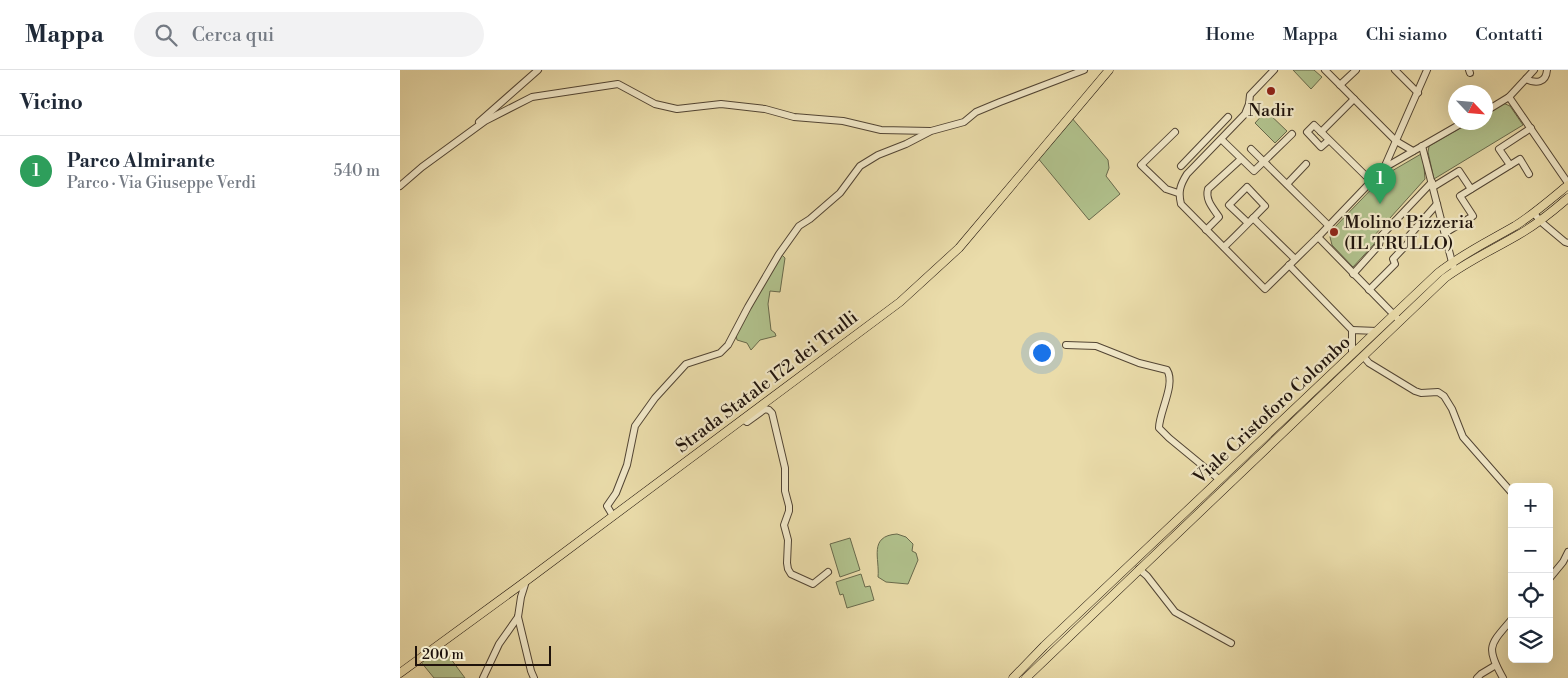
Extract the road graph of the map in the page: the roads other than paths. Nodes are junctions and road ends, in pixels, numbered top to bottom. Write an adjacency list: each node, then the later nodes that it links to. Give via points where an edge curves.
1 (538, 70): 24 (street)
2 (1084, 70): 20 (street, via 976,112 964,122)
3 (1109, 70): 71 (main road, Strada Statale 172 dei Trulli, via 960,248 900,302)
4 (1274, 70): 25 (street, via 1250,95 1245,114)
5 (1325, 70): 12 (street)
6 (1356, 70): 12 (street)
7 (1395, 70): 13 (street)
8 (1426, 70): 13 (street)
9 (1534, 70): 11 (street)
10 (1547, 70): 11 (street, via 1544,79 1534,83)
11 (1526, 79): 14 (street)
12 (1340, 85): 15 (street)
13 (1418, 93): 27 (street)
14 (1509, 97): 16 (street); 18 (street)
15 (1354, 99): 22 (street); 27 (street)
16 (1493, 107)
17 (1228, 118): 31 (street)
18 (1531, 128): 36 (street, via 1499,149); 43 (street)
19 (1450, 130): 28 (street)
20 (931, 131): 24 (street, via 881,130 842,121 794,117 765,109 721,104 677,109 655,104 618,84 532,97); 76 (street, via 860,166 840,193 799,226 779,254 728,345 720,353 686,364 655,398 635,426 627,465 607,506)
21 (1175, 132): 46 (street, via 1141,166 1166,189)
22 (1321, 132): 26 (street); 26 (street, via 1314,125 1307,132 1321,147)
23 (1292, 134): 34 (street)
24 (460, 139): 44 (street)
25 (1222, 140): 32 (street); 33 (street)
26 (1328, 140): 40 (street)
27 (1396, 141): 30 (street); 38 (street)
28 (1422, 146): 30 (street); 42 (street)
29 (1251, 149): 34 (street)
30 (1413, 151): 38 (street)
31 (1193, 154): 33 (street); 37 (street)
32 (1240, 158): 34 (street, via 1254,172); 53 (street, via 1208,189 1206,195 1219,217)
33 (1201, 161): 46 (street, via 1181,183)
34 (1264, 162): 41 (street)
35 (1306, 164): 41 (street)
36 (1510, 165): 39 (street, via 1520,159); 45 (street)
37 (1181, 166)
38 (1384, 168): 40 (street)
39 (1528, 174)
40 (1371, 182): 52 (street)
41 (1287, 184): 52 (street)
42 (1432, 184): 45 (street, via 1459,172); 48 (street); 62 (street, via 1381,236 1379,245)
43 (1568, 184): 49 (main road, Viale Cristoforo Colombo)
44 (400, 186)
45 (1471, 189): 54 (street, via 1460,196 1473,216)
46 (1178, 193): 53 (street, via 1181,204)
47 (1568, 198): 51 (main road, Viale Cristoforo Colombo)
48 (1437, 204): 54 (street); 63 (street, via 1409,236 1410,240 1393,259 1395,264)
49 (1534, 213): 51 (street); 59 (main road, Viale Cristoforo Colombo)
50 (1251, 220): 50 (street, via 1229,205 1247,187 1265,206); 57 (street); 58 (street)
51 (1540, 221): 56 (street); 61 (main road, Viale Cristoforo Colombo)
52 (1329, 226): 55 (street)
53 (1206, 230): 57 (street)
54 (1445, 233): 59 (street)
55 (1318, 237): 58 (street); 62 (street)
56 (1568, 242)
57 (1224, 247): 60 (street, via 1266,288)
58 (1295, 259): 60 (street)
59 (1452, 262): 61 (street); 64 (main road, Viale Cristoforo Colombo)
60 (1289, 265): 66 (street)
61 (1456, 270): 65 (main road, Viale Cristoforo Colombo)
62 (1353, 274): 63 (street)
63 (1369, 290): 64 (street)
64 (1393, 315): 65 (street); 67 (main road, Viale Cristoforo Colombo)
65 (1400, 321): 70 (main road, Viale Cristoforo Colombo)
66 (1352, 330): 67 (street); 69 (street)
67 (1377, 331): 69 (main road, Viale Cristoforo Colombo)
68 (1066, 345): 74 (street, via 1096,346 1167,370 1168,391 1159,428)
69 (1352, 355): 72 (main road, Viale Cristoforo Colombo)
70 (1363, 356): 73 (main road, Viale Cristoforo Colombo); 75 (street, via 1415,391 1438,392 1444,396 1463,437)
71 (743, 418): 76 (main road, Strada Statale 172 dei Trulli); 79 (street, via 747,422 765,409 772,413 776,426 789,506 784,525 788,540 788,569 791,574 812,584)
72 (1248, 453): 73 (street); 74 (main road, Viale Cristoforo Colombo)
73 (1254, 459): 78 (main road, Viale Cristoforo Colombo)
74 (1220, 480): 87 (main road, Viale Cristoforo Colombo, via 1044,646)
75 (1508, 488)
76 (613, 516): 81 (main road, Strada Statale 172 dei Trulli)
77 (1568, 552): 80 (street)
78 (1139, 569): 84 (street, via 1175,612); 90 (main road, Viale Cristoforo Colombo)
79 (828, 572)
80 (1553, 573)
81 (526, 581): 82 (street); 86 (main road, Strada Statale 172 dei Trulli)
82 (518, 616): 88 (street, via 499,644); 89 (street)
83 (1508, 623): 85 (street, via 1492,644)
84 (1231, 643)
85 (1496, 665): 91 (street); 92 (street)
86 (400, 673)
87 (1017, 677)
88 (483, 678)
89 (534, 678)
90 (1026, 678)
91 (1477, 678)
92 (1503, 678)

